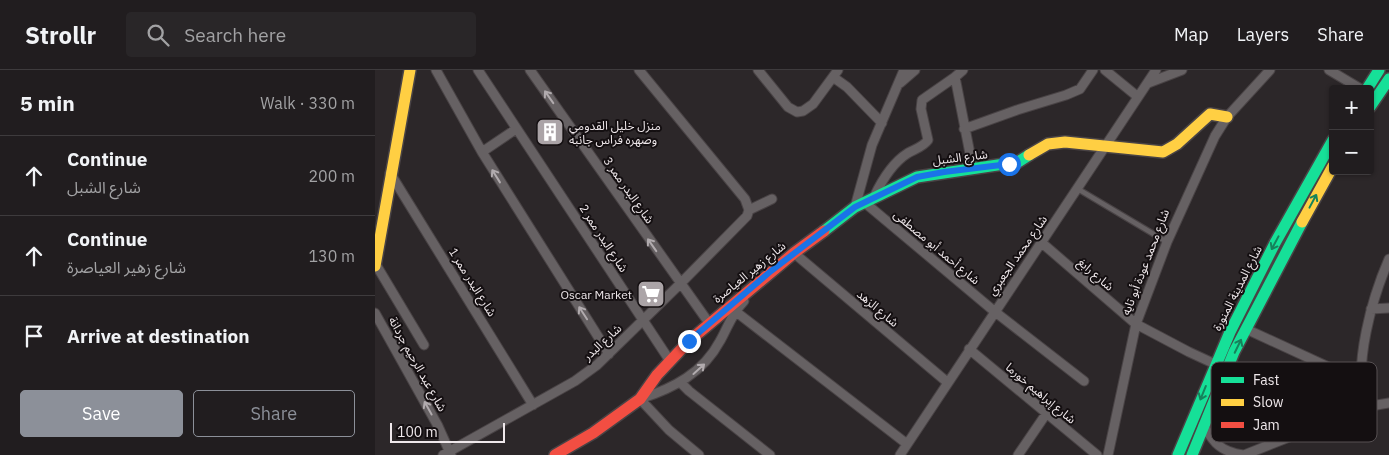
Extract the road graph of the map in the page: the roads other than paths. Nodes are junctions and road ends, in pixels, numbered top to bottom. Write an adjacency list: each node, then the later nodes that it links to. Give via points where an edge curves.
1 (410, 70): 34 (street)
2 (436, 70): 32 (street)
3 (478, 70): 28 (street, شارع البدر ممر 2)
4 (530, 70): 46 (street, شارع البدر ممر 3, one-way to 4)
5 (639, 70): 40 (street, via 745,200)
6 (757, 70): 17 (street, via 788,107 797,112 813,104)
7 (904, 70): 21 (street)
8 (915, 70): 21 (street)
9 (963, 70): 18 (street)
10 (1093, 70): 29 (street, via 1080,89 1066,96)
11 (1105, 70): 24 (street)
12 (1155, 70): 20 (street, شارع محمد الجعبري)
13 (1182, 70): 20 (street)
14 (1270, 70): 26 (street, شارع محمد عودة أبو تايه)
15 (1329, 70): 22 (street)
16 (1379, 70): 23 (street)
17 (835, 74): 27 (street)
18 (955, 77): 29 (street); 37 (street, via 922,100 928,140 898,162 884,178)
19 (1389, 80): 25 (street)
20 (1147, 83): 24 (street, شارع محمد الجعبري)
21 (899, 84): 27 (street)
22 (1354, 85)
23 (1370, 85)
24 (1138, 97): 30 (street, شارع محمد الجعبري)
25 (1374, 101)
26 (1227, 117): 30 (street, via 1210,114 1177,144 1163,152); 41 (street, شارع محمد عودة أبو تايه, via 1207,152)
27 (882, 124): 39 (street, via 868,157)
28 (516, 129): 32 (street); 53 (street, شارع البدر ممر 2)
29 (964, 129): 33 (street)
30 (1105, 147): 33 (street, شارع الشبل, via 1053,143 1017,162); 36 (street, شارع محمد الجعبري)
31 (1329, 147): 62 (street, شارع المدينة المنورة, one-way to 62, via 1271,252)
32 (482, 152): 59 (street, one-way to 32)
33 (973, 169): 37 (street, شارع الشبل, via 917,177)
34 (390, 173): 45 (street); 71 (street, شارع البدر ممر 1)
35 (1329, 173): 56 (street, one-way to 35)
36 (1077, 189): 41 (lane); 42 (street, شارع محمد الجعبري)
37 (875, 197): 39 (street, شارع الشبل)
38 (772, 199): 40 (street, شارع البدر)
39 (859, 205): 43 (street, شارع الشبل); 51 (street, شارع أحمد أبو مصطفى)
40 (749, 210): 46 (street, شارع البدر)
41 (1167, 242): 55 (street, شارع محمد عودة أبو تايه)
42 (1042, 243): 51 (street, شارع محمد الجعبري); 55 (street, شارع رابغ)
43 (798, 252): 47 (street, شارع زهير العياصرة); 68 (street, شارع الزهد)
44 (1389, 259): 49 (street)
45 (375, 264): 57 (street)
46 (681, 284): 53 (street, شارع البدر); 54 (street, شارع البدر ممر 3)
47 (753, 289): 50 (street, شارع زهير العياصرة); 54 (street, شارع زهير العياصرة)
48 (1389, 308): 49 (street)
49 (1371, 309): 65 (street)
50 (735, 310): 69 (street, شارع زهير العياصرة, one-way to 50, via 711,356); 78 (street)
51 (994, 311): 58 (street, شارع محمد الجعبري); 67 (street, شارع أحمد أبو مصطفى)
52 (375, 313): 79 (street, شارع عبد الرحيم جردانة, one-way to 52, via 438,426)
53 (643, 320): 59 (street, شارع البدر); 60 (street, شارع البدر ممر 2)
54 (709, 323): 60 (street, شارع زهير العياصرة)
55 (1136, 324): 61 (street, شارع رابغ); 86 (street, شارع محمد عودة أبو تايه)
56 (1246, 329): 63 (street, one-way to 56); 64 (street)
57 (425, 346)
58 (969, 349): 68 (street, شارع محمد الجعبري); 73 (street, شارع إبراهيم خورما)
59 (609, 354): 71 (street, شارع البدر, via 575,381)
60 (670, 361): 70 (street, شارع زهير العياصرة)
61 (1211, 362)
62 (1216, 362)
63 (1230, 362)
64 (1318, 362)
65 (1364, 362)
66 (1211, 374): 87 (street, شارع المدينة المنورة, one-way to 87)
67 (1084, 381)
68 (947, 382): 78 (street, شارع محمد الجعبري)
69 (681, 383): 70 (street, شارع زهير العياصرة); 82 (street)
70 (640, 398): 80 (street, شارع زهير العياصرة); 81 (street, via 669,430)
71 (533, 405): 79 (street, شارع البدر)
72 (1211, 406): 74 (street, one-way to 72)
73 (1046, 414): 84 (street); 85 (street, شارع إبراهيم خورما)
74 (1203, 425): 75 (street); 88 (street)
75 (1211, 436)
76 (1215, 442): 89 (street, via 1230,453)
77 (1276, 442): 89 (street)
78 (907, 444): 83 (street, شارع محمد الجعبري)
79 (448, 454)
80 (555, 455)
81 (699, 455)
82 (770, 455)
83 (900, 455)
84 (1018, 455)
85 (1097, 455)
86 (1108, 455)
87 (1178, 455)
88 (1192, 455)
89 (1243, 455)

